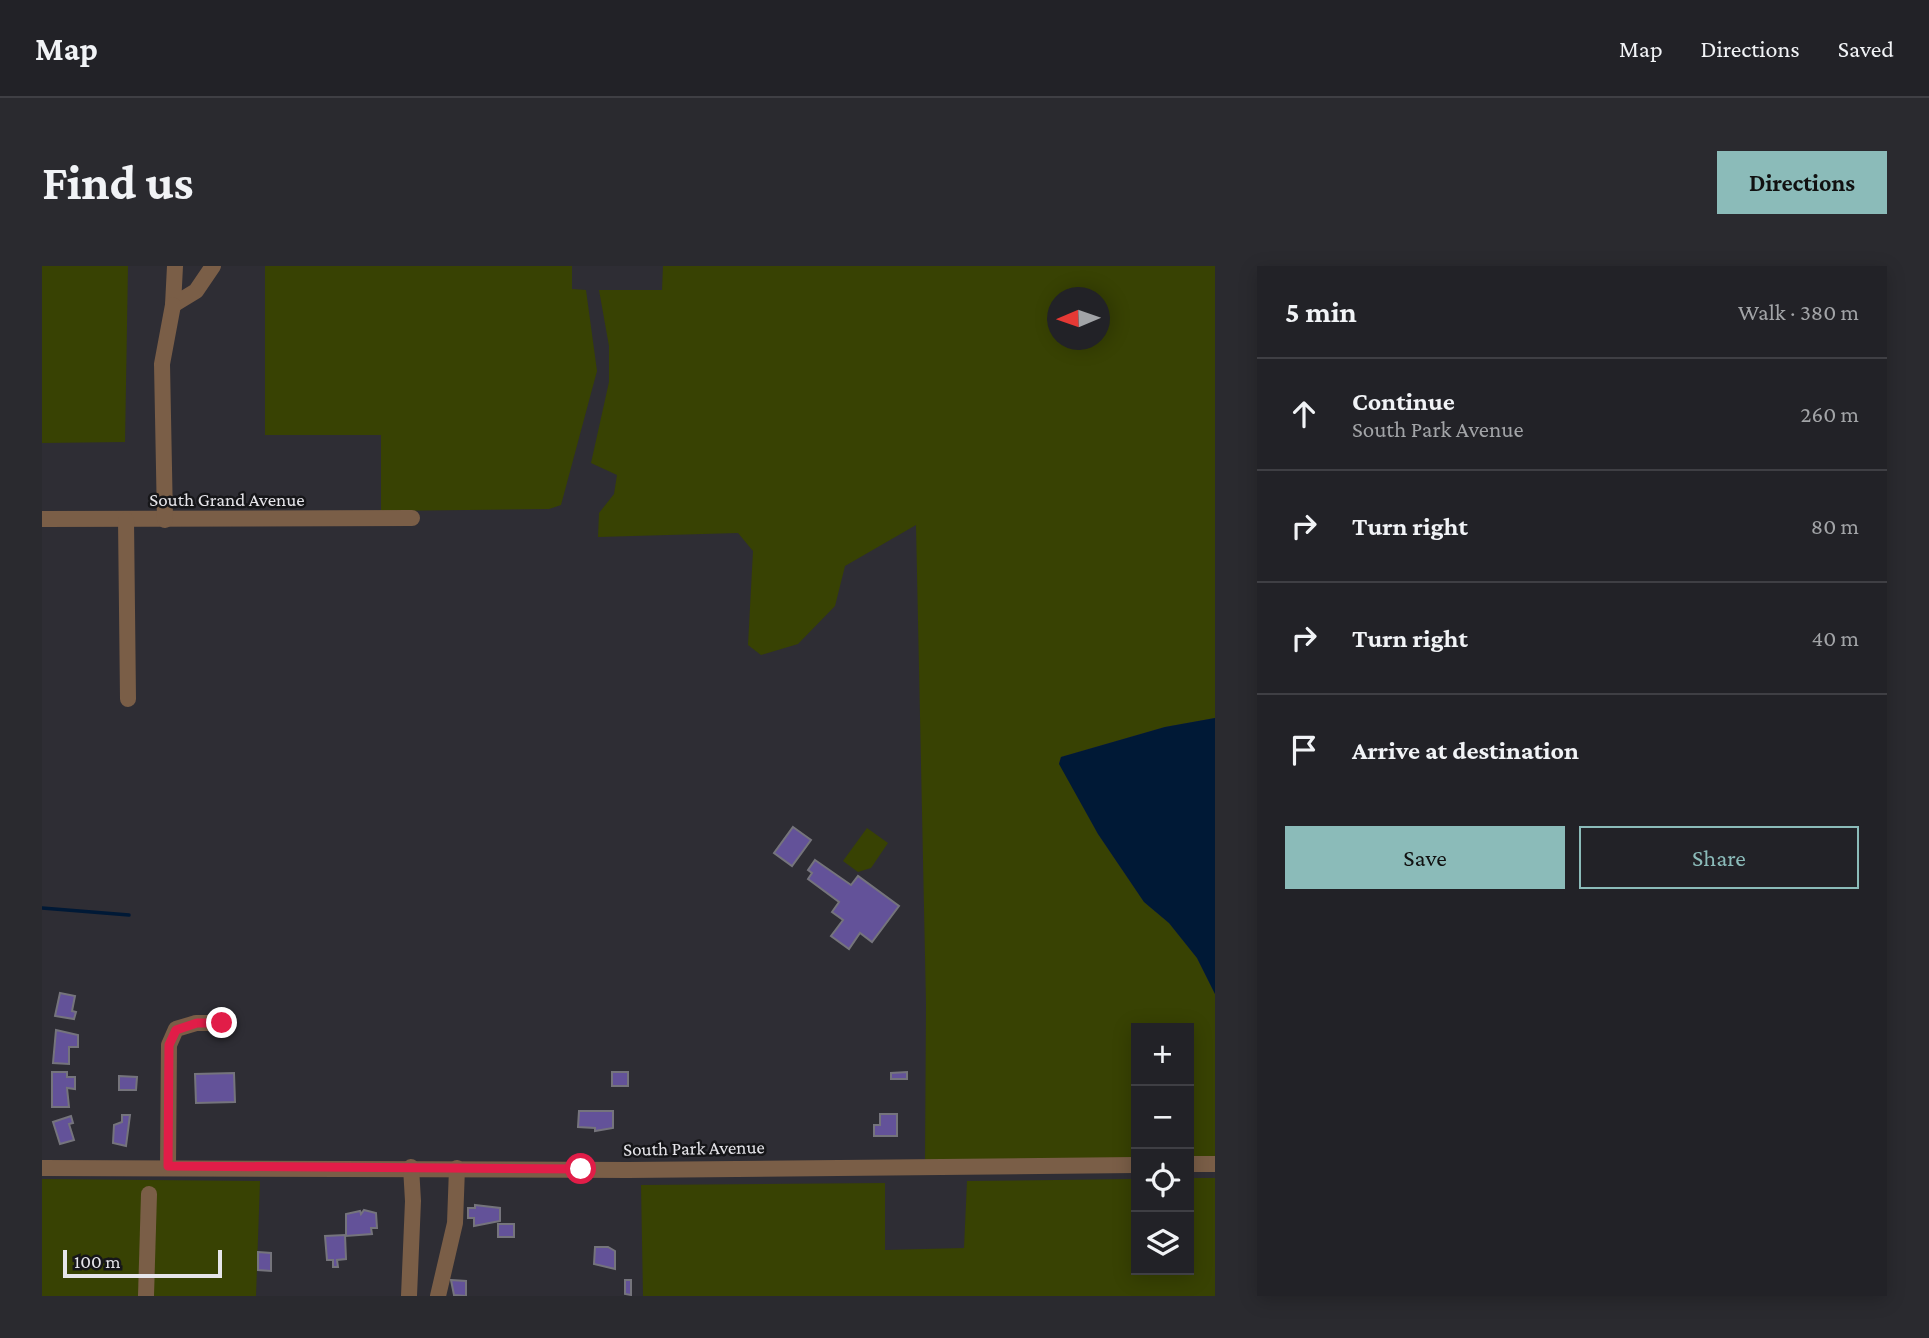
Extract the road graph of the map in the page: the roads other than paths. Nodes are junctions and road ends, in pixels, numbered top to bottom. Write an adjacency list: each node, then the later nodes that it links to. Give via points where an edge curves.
1 (175, 266): 3 (street)
2 (213, 266): 3 (street, via 196,291)
3 (173, 305): 7 (street, via 162,364)
4 (412, 518): 7 (street, South Grand Avenue)
5 (42, 519): 6 (street, South Grand Avenue)
6 (126, 520): 7 (street, South Grand Avenue); 8 (street)
7 (165, 520)
8 (128, 699)
9 (222, 1023): 13 (street, via 197,1023 176,1030 169,1045)
10 (1194, 1164): 11 (street)
11 (1215, 1164)
12 (1131, 1165): 16 (street, South Park Avenue)
13 (168, 1166): 14 (street, South Park Avenue); 15 (street, South Park Avenue)
14 (411, 1167): 16 (street, South Park Avenue); 19 (street)
15 (42, 1168)
16 (457, 1168): 20 (street, via 455,1223)
17 (149, 1194): 18 (street)
18 (146, 1296)
19 (409, 1296)
20 (438, 1296)

